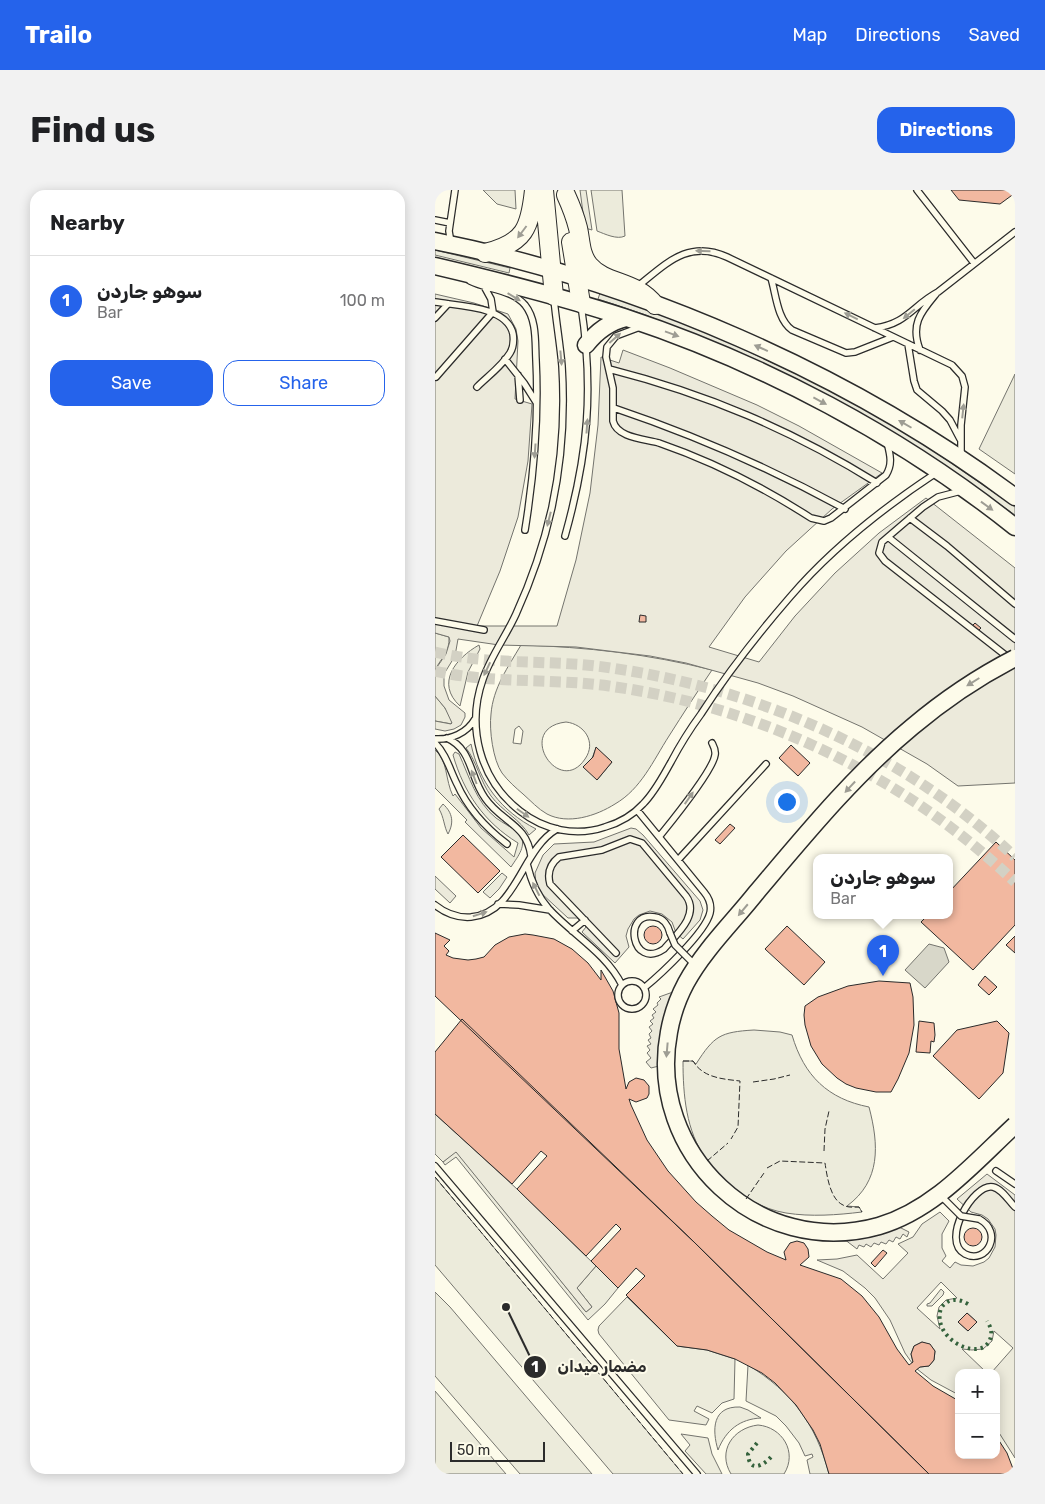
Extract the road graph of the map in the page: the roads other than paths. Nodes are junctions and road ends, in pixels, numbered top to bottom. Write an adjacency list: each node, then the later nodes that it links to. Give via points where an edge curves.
1 (455, 190): 7 (lane)
2 (533, 190): 11 (main road, one-way to 11, via 532,212 523,232 506,246)
3 (544, 190): 15 (main road)
4 (917, 190): 12 (lane)
5 (565, 193): 16 (main road); 19 (main road, via 589,264 605,276)
6 (435, 220): 7 (lane)
7 (450, 223): 10 (lane, via 449,235)
8 (1015, 232): 12 (lane)
9 (435, 242): 10 (street)
10 (453, 245): 11 (street)
11 (485, 253): 15 (street)
12 (974, 263): 20 (lane)
13 (435, 266): 14 (street)
14 (454, 270): 18 (lane); 21 (street)
15 (551, 270): 16 (street); 21 (main road)
16 (577, 277): 23 (main road); 25 (street)
17 (771, 278): 19 (lane, one-way to 19, via 720,253 697,250 674,258); 30 (lane, one-way to 17); 31 (lane, via 783,321 792,330 846,353)
18 (485, 288): 26 (lane); 41 (lane, one-way to 41, via 518,299 532,318)
19 (635, 288): 25 (main road)
20 (938, 292): 30 (lane, one-way to 30, via 904,318); 34 (lane, via 921,312 917,324)
21 (554, 296): 23 (street); 62 (lane, one-way to 62, via 563,395 557,480 536,563 515,616 483,679)
22 (435, 302): 24 (lane)
23 (581, 303): 28 (street); 33 (lane)
24 (448, 304): 26 (lane); 27 (lane)
25 (655, 305): 45 (street, one-way to 25, via 910,426 773,353)
26 (493, 312): 35 (lane, via 507,322 512,332 512,349); 38 (lane)
27 (435, 318)
28 (626, 318): 29 (street); 33 (street, via 610,323)
29 (647, 325): 36 (lane, one-way to 29, via 606,352 612,339 620,333); 43 (street, one-way to 43, via 776,379)
30 (875, 328): 31 (lane)
31 (893, 337): 32 (lane)
32 (908, 344): 34 (lane); 44 (lane, via 917,390 942,411)
33 (586, 345): 54 (lane, one-way to 33, via 584,456 588,400)
34 (919, 350): 44 (lane, one-way to 34, via 965,387 962,376 952,365)
35 (505, 359): 37 (lane); 39 (lane)
36 (609, 369): 42 (lane); 47 (lane, via 680,389 748,415 814,446)
37 (517, 373): 40 (lane); 41 (lane)
38 (436, 377)
39 (477, 387)
40 (520, 400)
41 (537, 403): 53 (lane, one-way to 53, via 534,473)
42 (614, 408): 50 (lane, via 731,452); 50 (lane, via 614,426 620,432 719,466 815,520 828,520)
43 (885, 438): 46 (street); 47 (lane, via 890,468)
44 (961, 441): 45 (lane)
45 (961, 459): 49 (street)
46 (938, 472): 48 (street); 68 (lane, via 862,527 793,594 726,677 654,790)
47 (877, 483): 50 (lane)
48 (966, 490): 51 (lane, via 938,497); 52 (street, one-way to 52)
49 (1015, 496)
50 (845, 509)
51 (910, 518): 55 (lane); 56 (lane)
52 (1015, 527)
53 (525, 530)
54 (565, 536)
55 (888, 537): 59 (lane); 61 (lane, via 879,549 882,559)
56 (1015, 604)
57 (435, 621): 58 (lane)
58 (485, 630)
59 (1015, 639)
60 (1015, 658): 81 (street, one-way to 81, bridge, via 932,710 873,762 784,860)
61 (1015, 663)
62 (475, 719): 63 (lane, via 464,732); 69 (lane, one-way to 69, via 481,759 495,785 524,815)
63 (447, 738): 64 (lane); 72 (lane, one-way to 63, via 525,836 486,800 475,783 465,752)
64 (435, 739)
65 (435, 743): 71 (lane, via 470,807)
66 (712, 743): 70 (lane, one-way to 66, via 693,793 713,759)
67 (766, 764): 73 (lane)
68 (637, 810): 69 (lane, via 619,822 599,829 578,832); 70 (lane)
69 (557, 829): 72 (lane)
70 (659, 837): 73 (lane)
71 (507, 844)
72 (531, 856): 74 (lane)
73 (678, 860): 83 (lane, via 707,896 711,912 687,946)
74 (527, 864): 75 (lane); 77 (lane, one-way to 74, via 535,889)
75 (499, 904): 76 (lane, one-way to 75, via 453,915 469,917 484,914); 77 (lane)
76 (435, 905)
77 (550, 910): 79 (lane)
78 (585, 920): 79 (lane); 80 (lane); 81 (lane, bridge, via 550,884 552,864 564,856 591,853 634,839 642,843 686,896 691,911 686,922 664,949 659,952 648,953 635,944 634,928 641,920 651,916 661,919 669,927 670,932 675,945)
79 (572, 931): 82 (lane, via 607,962)
80 (616, 953)
81 (697, 967): 88 (street, one-way to 88, bridge, via 673,1014 667,1048 667,1082 674,1115 688,1147 720,1187 762,1216 794,1227 828,1232 879,1226 911,1213)
82 (622, 985): 83 (lane, via 634,981); 83 (lane, via 618,992 619,1001 628,1009 643,1004)
83 (644, 988)
84 (1015, 1125): 88 (street, bridge)
85 (435, 1166): 90 (lane)
86 (996, 1171): 87 (lane)
87 (1015, 1184)
88 (939, 1194): 89 (lane, bridge, via 961,1216 979,1219 991,1231 992,1242 976,1256 965,1254 957,1246 955,1235 956,1230 968,1205 980,1190 995,1187)
89 (1015, 1207)
90 (697, 1474)

